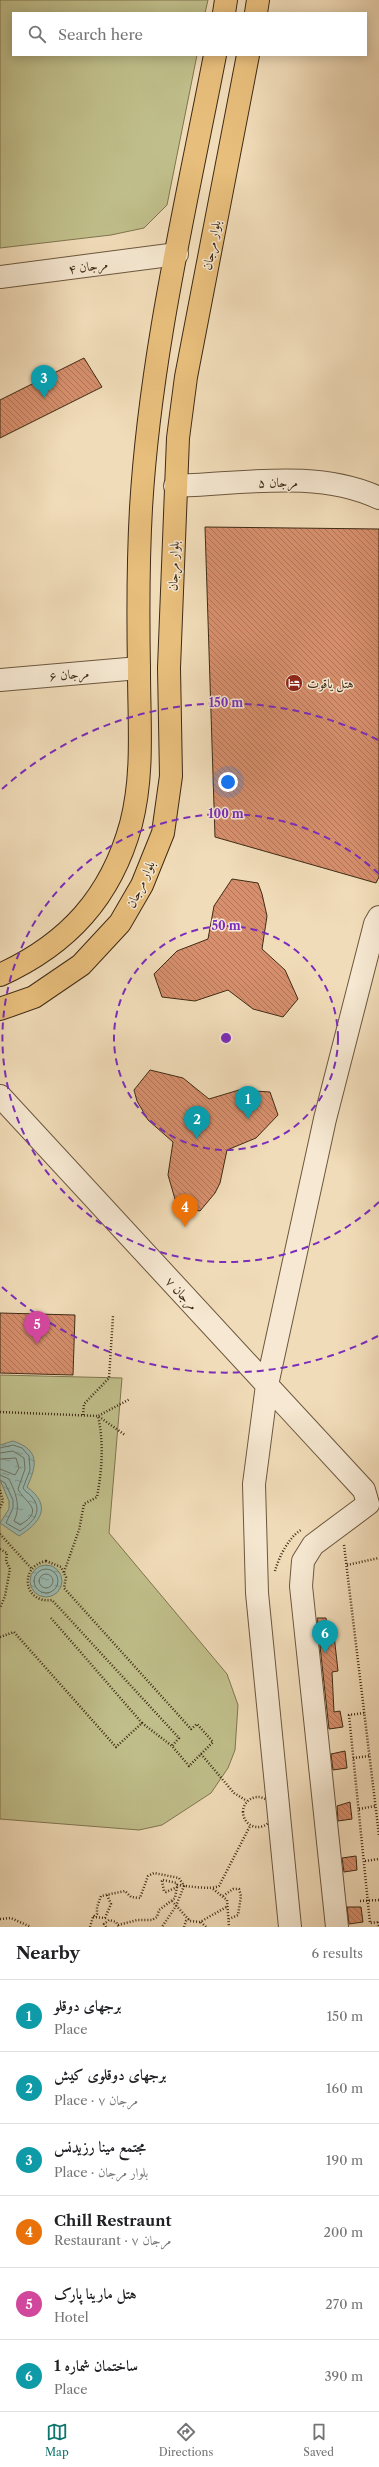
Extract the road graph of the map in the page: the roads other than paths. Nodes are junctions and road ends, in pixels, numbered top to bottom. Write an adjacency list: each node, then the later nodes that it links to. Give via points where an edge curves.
1 (226, 0): 3 (main road)
2 (258, 0): 4 (main road)
3 (224, 12)
4 (256, 12)
5 (215, 56): 7 (main road)
6 (248, 56): 9 (main road, بلوار مرجان, via 186,377)
7 (177, 254): 8 (street, مرجان ۴); 11 (main road, via 147,434 141,510)
8 (0, 277)
9 (175, 486): 10 (street, مرجان ۵, via 277,481 316,482 362,490); 12 (main road, بلوار مرجان)
10 (379, 498)
11 (139, 668): 12 (main road); 13 (street, مرجان ۶); 15 (main road, via 139,776 131,824 114,870 93,904 63,938 20,966)
12 (169, 668): 16 (main road, بلوار مرجان, via 171,776 162,832 142,885 120,923 81,965 34,996)
13 (0, 680)
14 (379, 916): 18 (street, via 374,924 325,1120)
15 (0, 975)
16 (0, 1009)
17 (0, 1096): 18 (street, مرجان ۷)
18 (266, 1385): 19 (street, via 254,1484 257,1593); 20 (street, مرجان ۷, via 364,1490 368,1504 313,1546 303,1561 301,1586)
19 (290, 1927)
20 (337, 1927)

